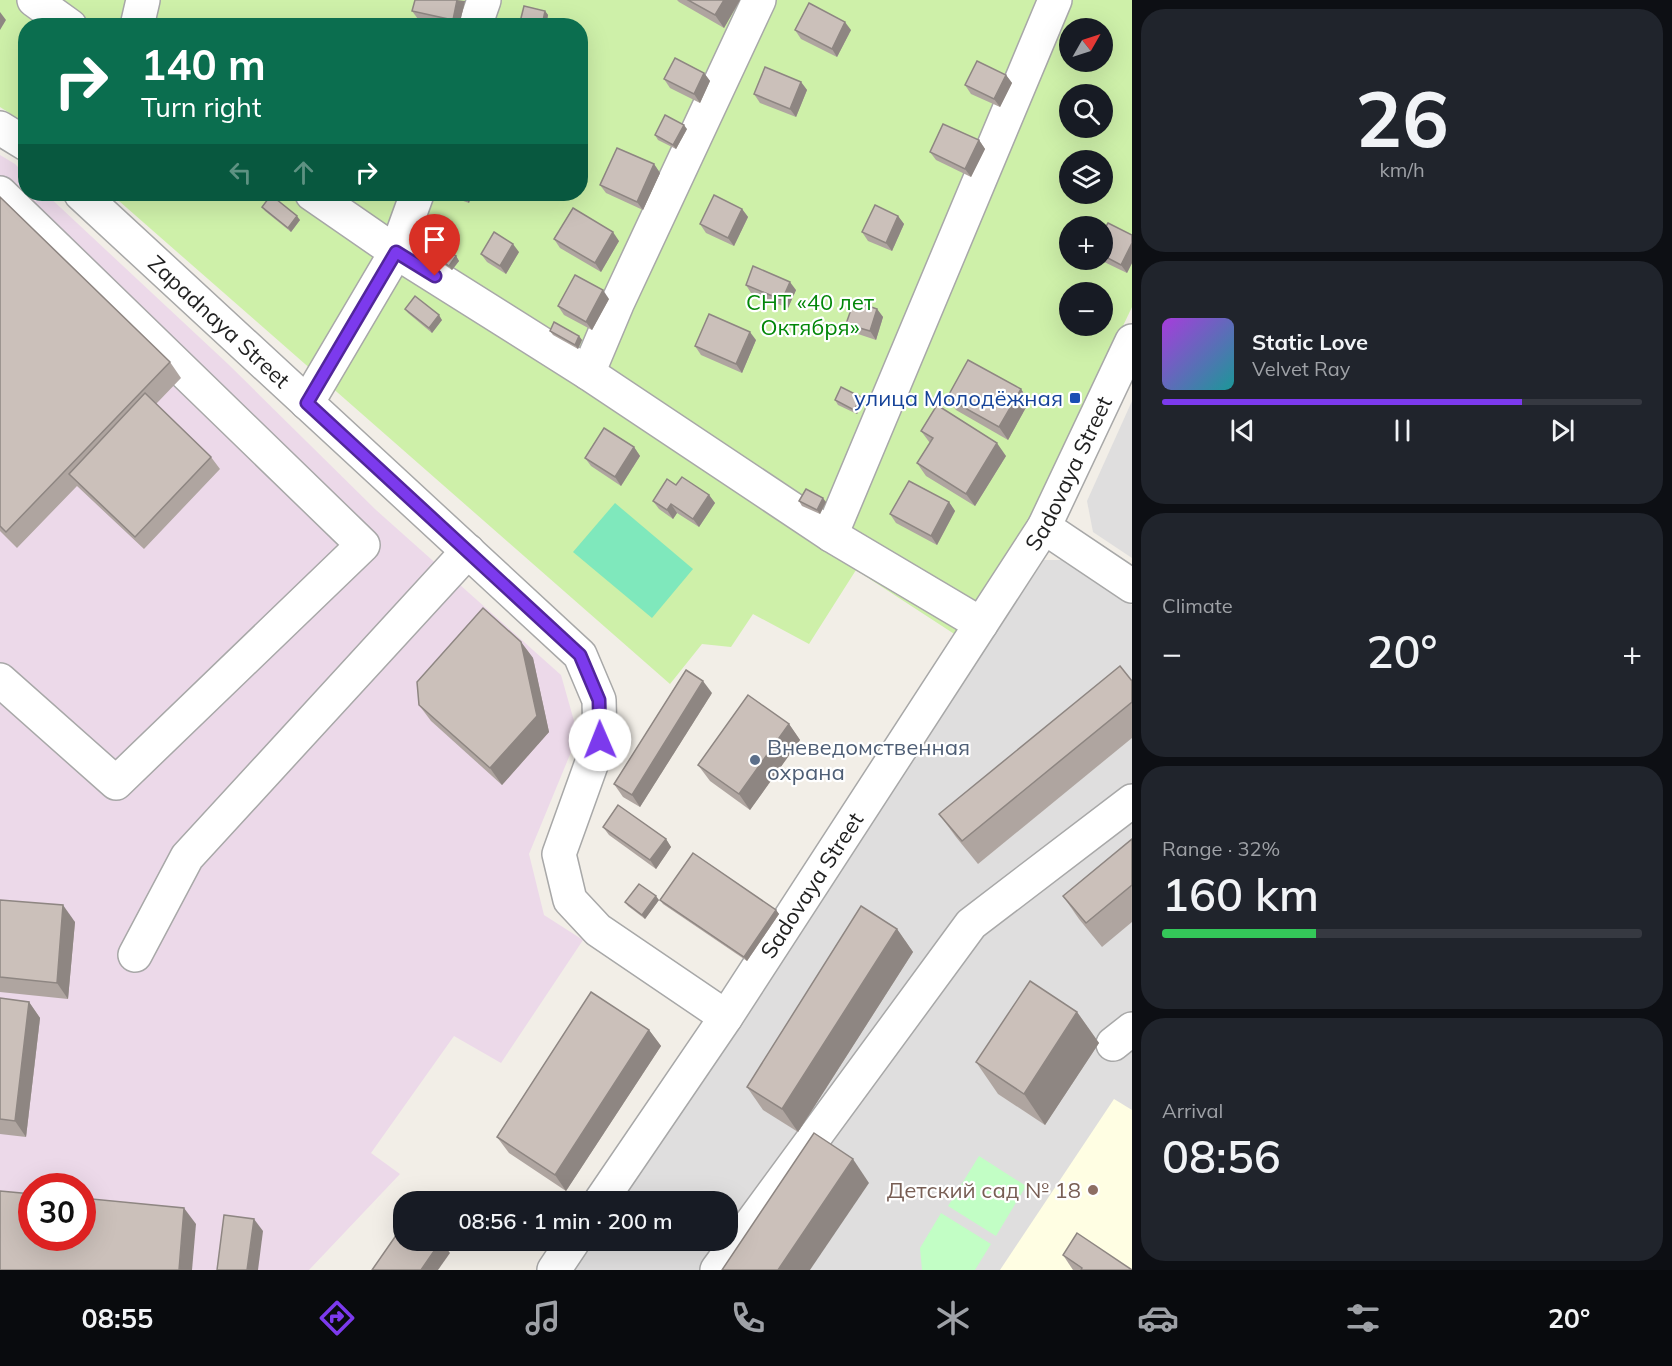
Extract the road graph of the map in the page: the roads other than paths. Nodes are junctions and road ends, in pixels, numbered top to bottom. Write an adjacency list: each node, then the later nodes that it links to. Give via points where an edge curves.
1 (34, 0): 6 (street)
2 (142, 0): 7 (street)
3 (484, 0): 8 (street)
4 (759, 0): 17 (street)
5 (1056, 0): 20 (street)
6 (59, 18)
7 (138, 18)
8 (478, 18)
9 (0, 128): 10 (street)
10 (18, 139)
11 (0, 193): 24 (street, via 363,545 116,783)
12 (89, 201): 18 (street, Zapadnaya Street)
13 (322, 201): 15 (street)
14 (414, 201): 15 (street)
15 (396, 252): 17 (street); 18 (street)
16 (1132, 341): 19 (street, Sadovaya Street)
17 (588, 374): 20 (street)
18 (307, 403): 21 (street, Zapadnaya Street)
19 (1044, 527): 22 (street); 23 (street, Sadovaya Street)
20 (831, 536): 23 (street)
21 (468, 551): 26 (street, via 186,857); 27 (street, Zapadnaya Street, via 580,655 599,700 600,740 559,854 570,900 598,930)
22 (1132, 586)
23 (981, 624): 27 (street, Sadovaya Street)
24 (0, 680)
25 (1132, 801): 31 (street, via 971,924)
26 (135, 955)
27 (726, 1017): 28 (street, Sadovaya Street)
28 (607, 1191)
29 (567, 1251): 30 (street)
30 (554, 1270)
31 (717, 1270)

